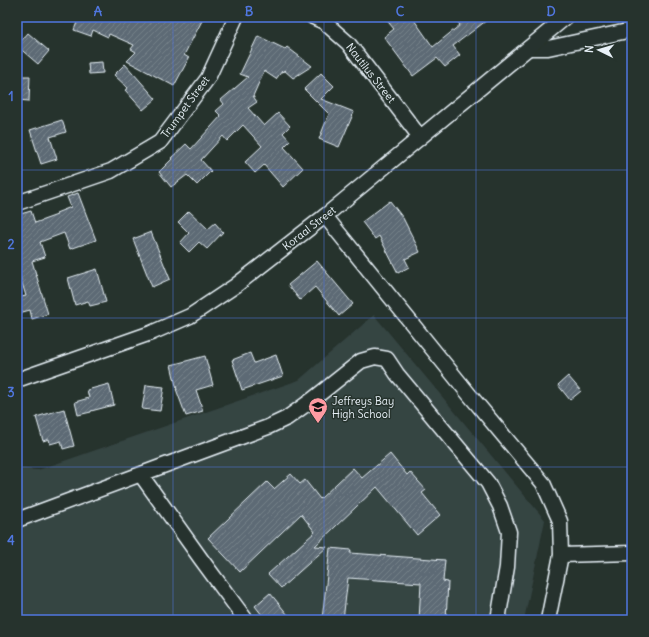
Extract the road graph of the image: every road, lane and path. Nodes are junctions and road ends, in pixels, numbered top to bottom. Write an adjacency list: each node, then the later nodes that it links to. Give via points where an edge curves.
1 (236, 17): 7 (street, Trumpet Street, via 208,78 160,142 111,171)
2 (314, 17): 6 (street, Nautilus Street, via 324,22 348,43)
3 (566, 17): 5 (street, Koraal Street)
4 (632, 30): 5 (street, via 548,48)
5 (529, 48): 6 (street, Koraal Street)
6 (420, 137): 8 (street, Koraal Street)
7 (17, 203)
8 (325, 216): 9 (street, Koraal Street, via 235,286 190,316 151,333); 13 (street, via 543,483 560,521)
9 (17, 380)
10 (141, 475): 11 (street); 14 (street); 15 (street, via 268,427 287,418 361,361 375,357 387,359 488,483 500,506 509,532 507,567)
11 (17, 520)
12 (632, 553): 13 (street)
13 (562, 555): 16 (street)
14 (246, 620)
15 (498, 620)
16 (548, 620)

